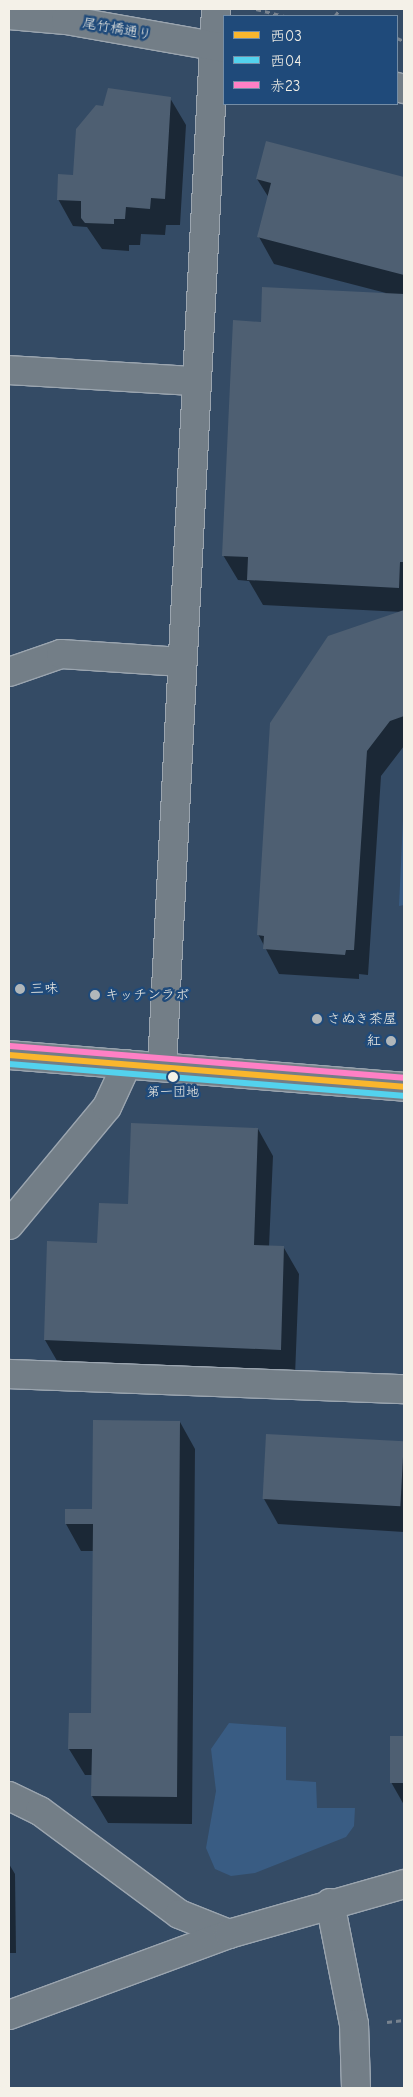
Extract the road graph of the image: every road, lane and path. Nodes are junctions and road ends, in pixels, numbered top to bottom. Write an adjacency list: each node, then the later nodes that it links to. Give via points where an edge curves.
1 (216, 9): 5 (street)
2 (256, 9): 4 (path)
3 (9, 15): 5 (street, 尾竹橋通り)
4 (280, 15)
5 (220, 47): 7 (street)
6 (9, 370): 7 (street)
7 (196, 381): 8 (street)
8 (182, 662): 9 (street, via 61,654); 12 (street)
9 (9, 672)
10 (9, 1055): 11 (street)
11 (127, 1064): 12 (street); 14 (street, via 107,1106)
12 (162, 1067): 13 (street)
13 (404, 1087)
14 (9, 1225)
15 (9, 1374): 16 (street)
16 (404, 1389)
17 (9, 1796): 20 (street, via 40,1811 179,1914)
18 (404, 1884): 19 (street)
19 (330, 1903): 20 (street); 22 (street, via 354,2024)
20 (230, 1934): 21 (street)
21 (9, 2015)
22 (356, 2088)

